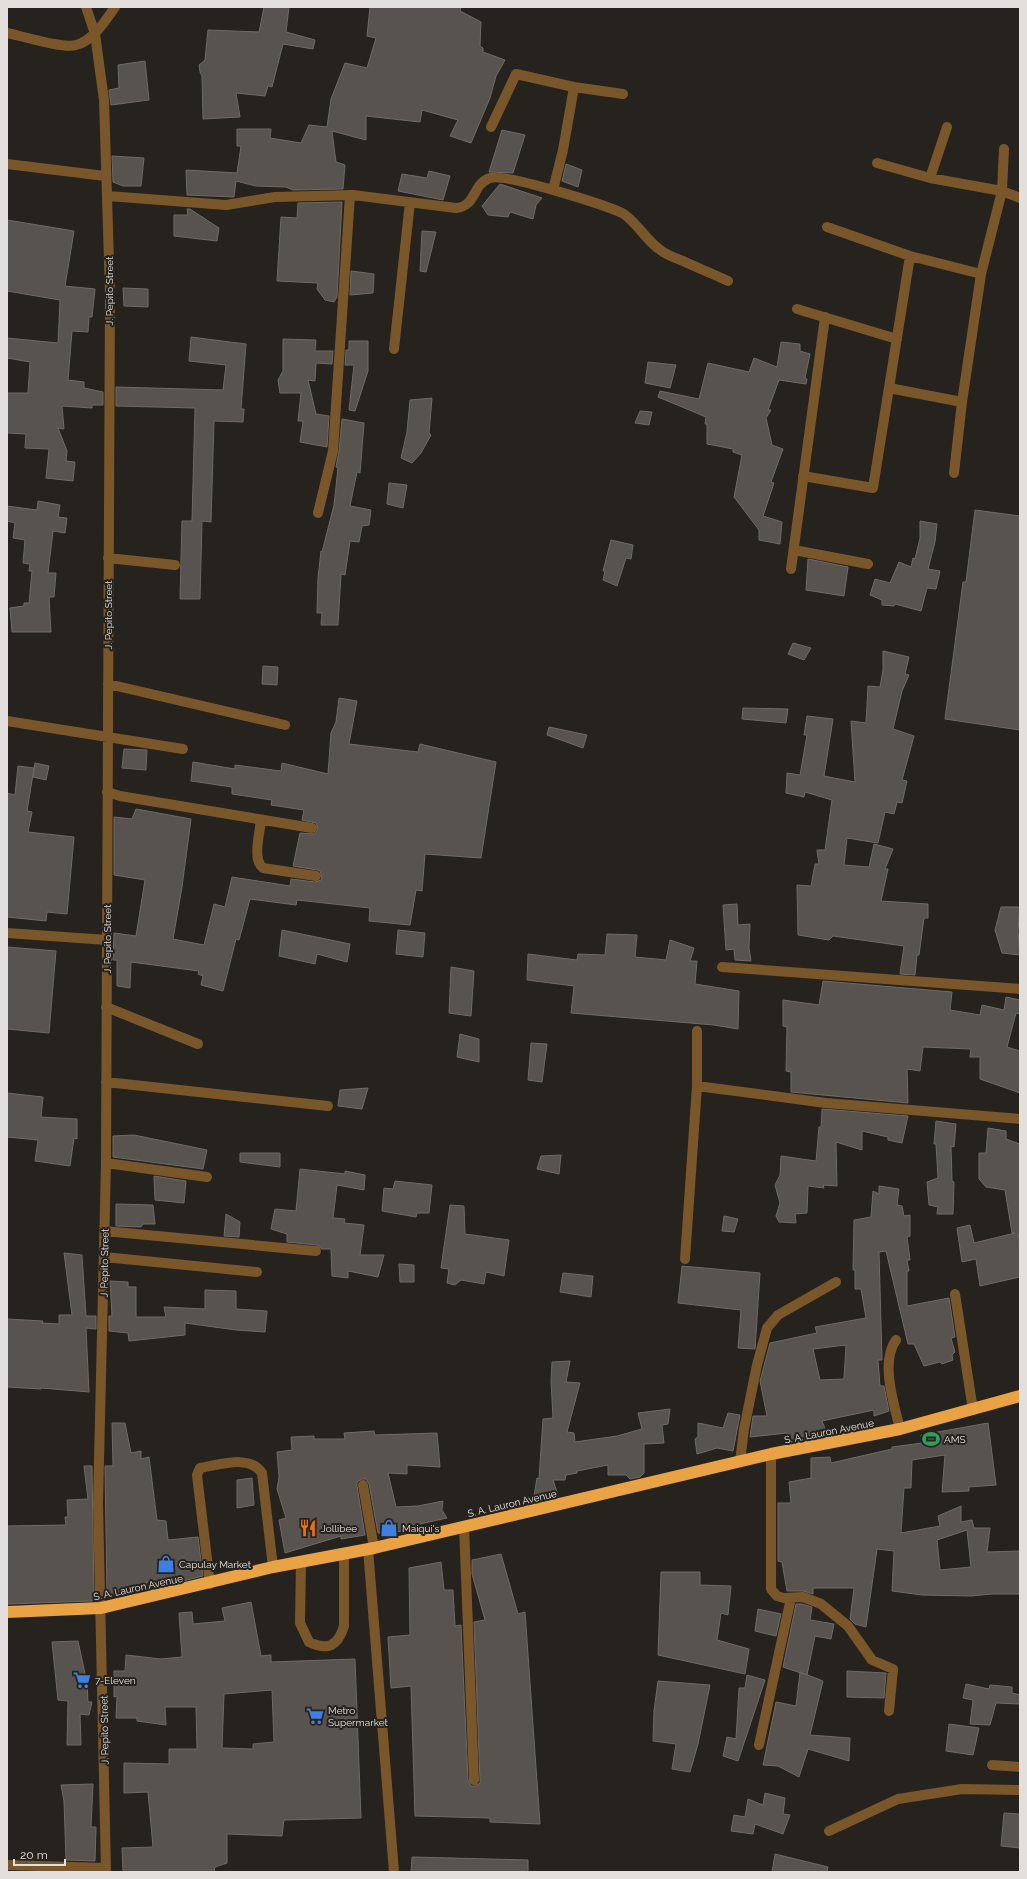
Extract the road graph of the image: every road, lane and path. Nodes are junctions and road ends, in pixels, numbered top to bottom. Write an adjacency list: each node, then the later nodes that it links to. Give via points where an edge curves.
1 (86, 7): 4 (street, J. Pepito Street)
2 (115, 7): 4 (street)
3 (7, 33): 4 (street, via 65,45 77,45)
4 (95, 34): 12 (street, J. Pepito Street, via 104,100)
5 (574, 86): 6 (street); 7 (street, via 516,74); 14 (street)
6 (623, 94)
7 (491, 127)
8 (947, 127): 13 (street)
9 (1004, 149): 15 (street)
10 (877, 162): 13 (street)
11 (7, 164): 12 (street)
12 (105, 176): 17 (street, J. Pepito Street)
13 (930, 178): 15 (street)
14 (553, 190): 19 (street, via 513,180 491,178 478,186 472,200 464,207); 23 (street, via 624,214 647,240 660,250)
15 (1002, 191): 18 (street); 22 (street)
16 (350, 195): 17 (street, via 275,197 226,205); 19 (street); 32 (street, via 333,451)
17 (108, 196): 34 (street, J. Pepito Street)
18 (1020, 198)
19 (410, 202): 27 (street)
20 (827, 227): 21 (street)
21 (910, 256): 22 (street); 26 (street)
22 (981, 274): 29 (street)
23 (728, 281)
24 (797, 309): 25 (street)
25 (825, 317): 26 (street); 31 (street)
26 (897, 339): 28 (street)
27 (394, 349)
28 (889, 388): 29 (street); 31 (street, via 874,488)
29 (962, 402): 30 (street)
30 (954, 473)
31 (804, 476): 33 (street)
32 (318, 513)
33 (794, 550): 35 (street); 37 (street)
34 (108, 558): 36 (street); 38 (street, J. Pepito Street)
35 (868, 564)
36 (175, 565)
37 (791, 569)
38 (108, 684): 40 (street); 41 (street, J. Pepito Street)
39 (7, 721): 41 (street)
40 (285, 725)
41 (108, 736): 42 (street); 43 (street, J. Pepito Street)
42 (183, 749)
43 (107, 792): 44 (street); 48 (street, J. Pepito Street)
44 (261, 820): 45 (street); 46 (street, via 256,858 259,866)
45 (312, 828)
46 (316, 876)
47 (7, 933): 48 (street)
48 (107, 940): 51 (street, J. Pepito Street)
49 (722, 967): 50 (street)
50 (1020, 989)
51 (106, 1007): 53 (street); 54 (street, J. Pepito Street)
52 (697, 1031): 55 (street)
53 (198, 1044)
54 (106, 1082): 56 (street); 58 (street, J. Pepito Street)
55 (697, 1086): 57 (street, via 826,1103); 63 (street)
56 (328, 1106)
57 (1020, 1119)
58 (106, 1164): 59 (street); 60 (street, J. Pepito Street)
59 (207, 1177)
60 (104, 1231): 61 (street); 62 (street, J. Pepito Street)
61 (316, 1251)
62 (104, 1257): 64 (street); 81 (street, J. Pepito Street, via 98,1503)
63 (685, 1259)
64 (257, 1272)
65 (836, 1282): 72 (street, via 778,1316 767,1328 744,1429)
66 (955, 1294): 69 (street)
67 (896, 1340): 70 (street, via 889,1357 890,1386)
68 (1020, 1396): 69 (highway, S. A. Lauron Avenue)
69 (973, 1410): 70 (highway, S. A. Lauron Avenue)
70 (900, 1429): 71 (highway, S. A. Lauron Avenue)
71 (771, 1454): 72 (highway, S. A. Lauron Avenue); 80 (street, via 770,1588 777,1596)
72 (740, 1462): 74 (highway, S. A. Lauron Avenue)
73 (363, 1485): 75 (street)
74 (464, 1526): 75 (highway, S. A. Lauron Avenue); 87 (street)
75 (371, 1548): 76 (highway, S. A. Lauron Avenue); 92 (street)
76 (344, 1554): 77 (highway, S. A. Lauron Avenue); 77 (street, via 344,1626 342,1635 332,1646 325,1648 309,1642 300,1623)
77 (301, 1562): 78 (highway, S. A. Lauron Avenue)
78 (273, 1568): 79 (highway, S. A. Lauron Avenue); 79 (street, via 262,1474 258,1468 252,1463 238,1462 200,1468 197,1475)
79 (210, 1584): 81 (highway, S. A. Lauron Avenue)
80 (791, 1598): 83 (street, via 803,1597 821,1604 848,1626 872,1660 892,1669); 84 (street)
81 (101, 1608): 82 (highway, S. A. Lauron Avenue); 91 (street, J. Pepito Street)
82 (7, 1612)
83 (889, 1711)
84 (759, 1745)
85 (992, 1766): 86 (street)
86 (1020, 1767)
87 (474, 1780)
88 (1020, 1790): 89 (street, via 962,1789 898,1799)
89 (829, 1831)
90 (7, 1865): 91 (street)
91 (106, 1870)
92 (394, 1872)

